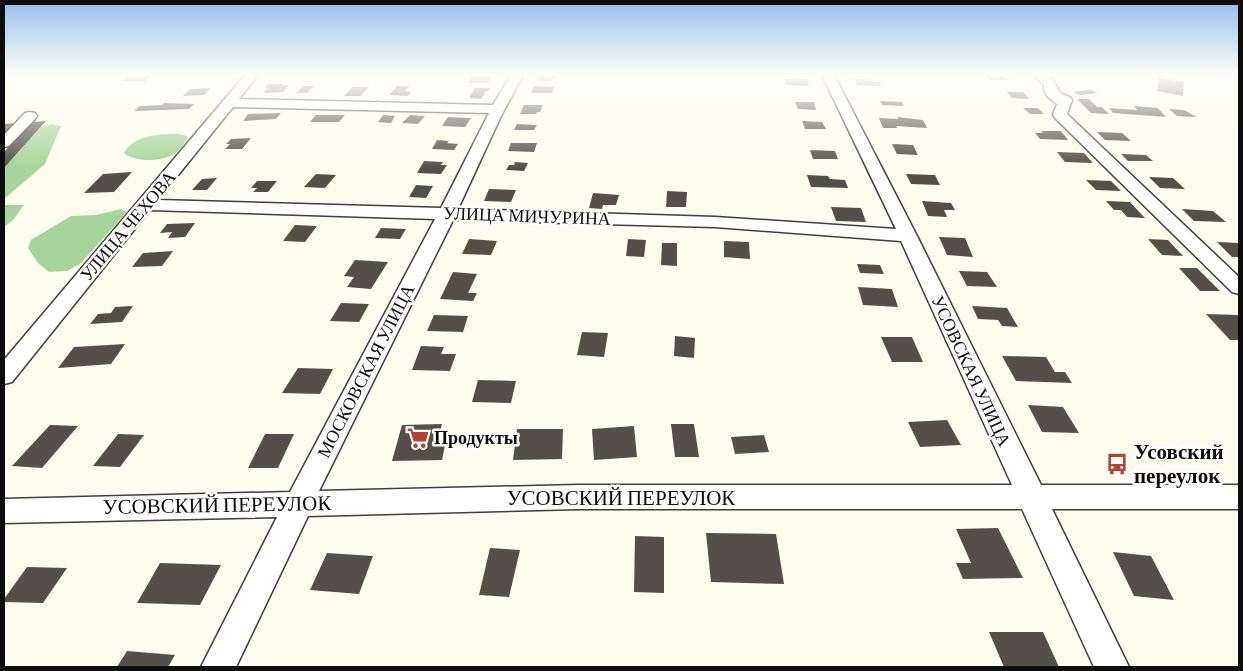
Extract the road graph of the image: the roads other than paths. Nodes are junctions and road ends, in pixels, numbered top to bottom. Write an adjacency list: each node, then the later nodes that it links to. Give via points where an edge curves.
1 (226, 106): 9 (street, УЛИЦА ЧЕХОВА)
2 (401, 106): 6 (street)
3 (498, 106): 6 (street, МОСКОВСКАЯ УЛИЦА)
4 (844, 106): 11 (street, УСОВСКАЯ УЛИЦА)
5 (1063, 106): 12 (street, via 1060,116)
6 (496, 110): 10 (street, МОСКОВСКАЯ УЛИЦА)
7 (30, 116): 8 (street)
8 (4, 143)
9 (146, 205): 10 (street, УЛИЦА МИЧУРИНА); 13 (street, УЛИЦА ЧЕХОВА)
10 (448, 214): 11 (street, УЛИЦА МИЧУРИНА, via 715,222); 16 (street, МОСКОВСКАЯ УЛИЦА)
11 (908, 236): 14 (street, УСОВСКАЯ УЛИЦА)
12 (1239, 288)
13 (4, 376)
14 (1031, 497): 15 (street, УСОВСКИЙ ПЕРЕУЛОК); 16 (street, УСОВСКИЙ ПЕРЕУЛОК, via 579,497); 19 (street, УСОВСКАЯ УЛИЦА)
15 (1239, 497)
16 (298, 503): 17 (street, УСОВСКИЙ ПЕРЕУЛОК); 18 (street, МОСКОВСКАЯ УЛИЦА)
17 (4, 511)
18 (218, 667)
19 (1112, 667)

